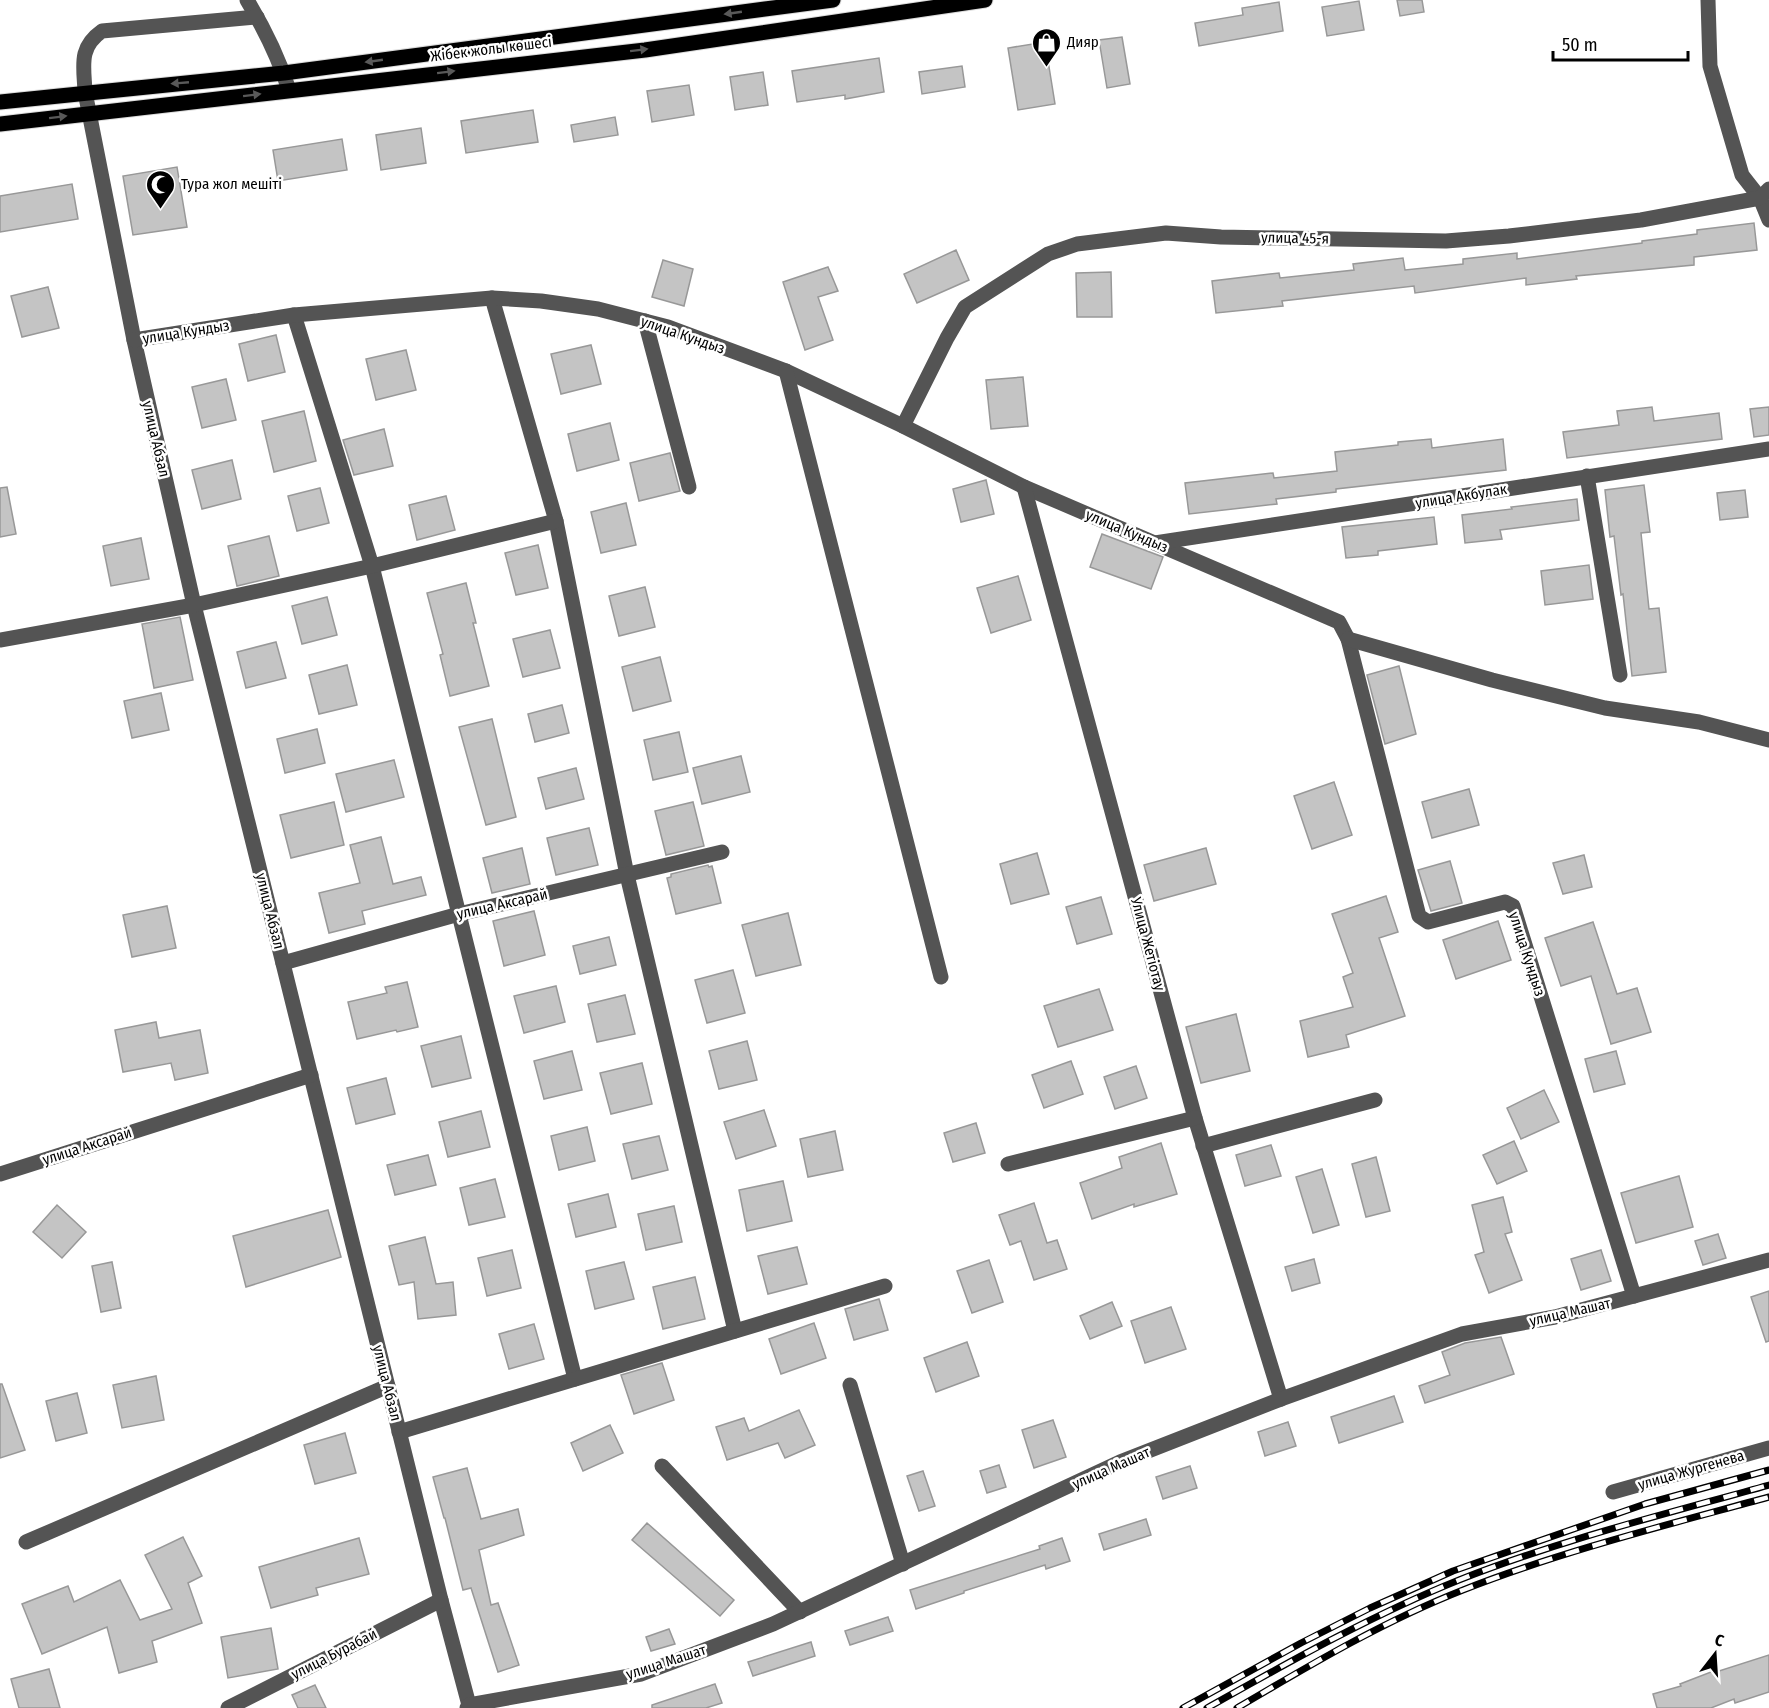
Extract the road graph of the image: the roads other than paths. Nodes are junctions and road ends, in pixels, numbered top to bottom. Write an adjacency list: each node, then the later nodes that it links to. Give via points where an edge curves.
1 (247, 0): 5 (street)
2 (833, 0): 6 (main road, Жібек жолы көшесі, one-way to 6)
3 (985, 0): 7 (main road, Жібек жолы көшесі, one-way to 3, via 645,50)
4 (1708, 0): 12 (street, via 1710,66 1742,175)
5 (257, 17): 6 (street); 8 (street, улица Абзал, via 102,31 85,50)
6 (284, 73): 7 (street); 8 (main road, Жібек жолы көшесі, one-way to 8)
7 (289, 90): 10 (main road, Жібек жолы көшесі, one-way to 7)
8 (85, 92): 9 (main road, Жібек жолы көшесі); 10 (street, улица Абзал)
9 (0, 102)
10 (87, 113): 11 (main road, Жібек жолы көшесі, one-way to 10); 17 (street, улица Абзал)
11 (0, 124)
12 (1764, 193): 13 (street); 19 (street, улица 45-я, via 1641,220 1446,241 1166,233 1077,244 1048,254 965,307)
13 (1769, 220)
14 (492, 298): 15 (street, улица Кундыз); 16 (street, улица Кундыз, via 598,309); 24 (street)
15 (294, 315): 17 (street, улица Кундыз); 26 (street)
16 (645, 321): 18 (street, улица Кундыз); 22 (street)
17 (134, 340): 27 (street, улица Абзал)
18 (786, 371): 19 (street, улица Кундыз); 36 (street)
19 (903, 426): 23 (street, улица Кундыз)
20 (1769, 449): 21 (street, улица Акбулак)
21 (1587, 476): 25 (street, улица Акбулак); 30 (street)
22 (689, 487)
23 (1024, 487): 25 (street, улица Кундыз); 39 (street, Улица Жетіотау)
24 (556, 521): 26 (street); 33 (street)
25 (1153, 543): 28 (street, улица Кундыз, via 1339,622)
26 (372, 566): 27 (street); 34 (street)
27 (194, 606): 29 (street); 35 (street, улица Абзал)
28 (1348, 639): 31 (street, via 1605,708 1699,722); 45 (street, улица Кундыз, via 1419,916 1428,922 1504,902 1514,906)
29 (0, 640)
30 (1620, 675)
31 (1769, 740)
32 (722, 852): 33 (street, улица Аксарай)
33 (627, 875): 34 (street, улица Аксарай); 46 (street)
34 (459, 914): 35 (street, улица Аксарай); 47 (street)
35 (283, 963): 37 (street, улица Абзал)
36 (941, 977)
37 (311, 1075): 42 (street, улица Аксарай); 49 (street, улица Абзал)
38 (1375, 1100): 40 (street)
39 (1195, 1118): 40 (street, Улица Жетіотау); 41 (street)
40 (1203, 1146): 50 (street, Улица Жетіотау)
41 (1008, 1164)
42 (0, 1174)
43 (1769, 1260): 45 (street, улица Машат)
44 (885, 1286): 46 (street)
45 (1634, 1296): 50 (street, улица Машат, via 1555,1317 1462,1334)
46 (735, 1331): 47 (street)
47 (575, 1379): 51 (street)
48 (850, 1385): 56 (street)
49 (388, 1386): 51 (street, улица Абзал); 55 (street)
50 (1281, 1399): 56 (street, улица Машат, via 1120,1462)
51 (399, 1432): 57 (street, улица Абзал)
52 (1769, 1448): 54 (street, улица Жургенева)
53 (662, 1466): 58 (street)
54 (1613, 1492)
55 (26, 1542)
56 (903, 1564): 58 (street, улица Машат)
57 (441, 1600): 59 (street, улица Абзал); 60 (street, улица Бурабай)
58 (800, 1612): 59 (street, улица Машат, via 641,1674)
59 (468, 1706)
60 (228, 1708)

